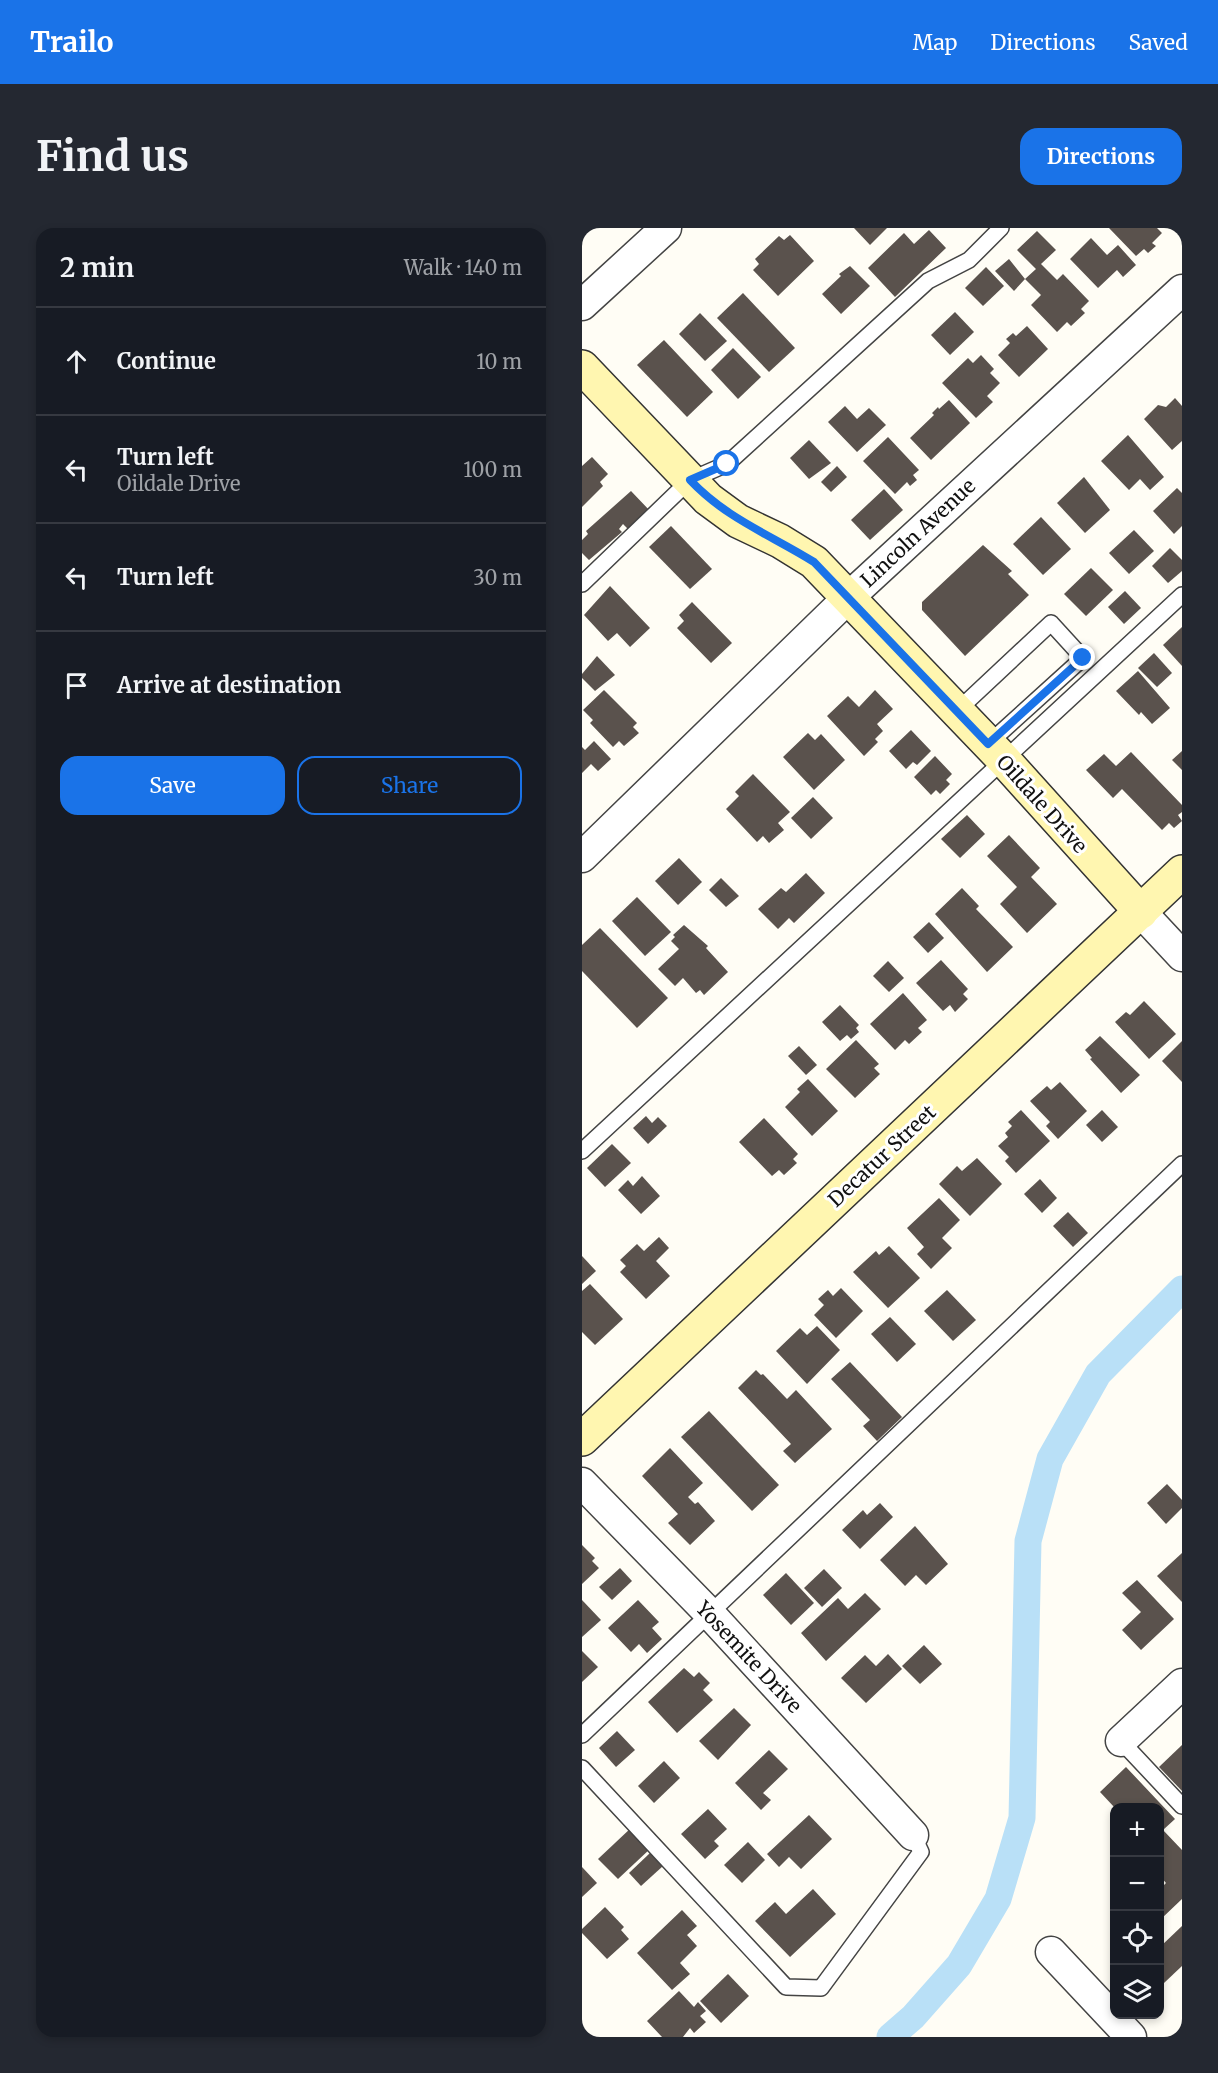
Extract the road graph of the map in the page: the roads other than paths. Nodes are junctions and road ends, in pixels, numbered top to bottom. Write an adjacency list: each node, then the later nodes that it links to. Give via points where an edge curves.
1 (666, 228): 4 (street)
2 (1001, 228): 6 (lane, via 969,260 928,282 727,464)
3 (1182, 290): 9 (street, Lincoln Avenue)
4 (582, 305)
5 (582, 367): 6 (street, Oildale Drive)
6 (690, 480): 7 (lane); 9 (street, Oildale Drive, via 738,521 814,562)
7 (582, 584)
8 (1182, 595): 11 (lane)
9 (849, 597): 10 (street, Oildale Drive); 12 (street, Lincoln Avenue)
10 (957, 711): 11 (street, Oildale Drive); 11 (lane, via 1051,623 1083,658)
11 (995, 751): 14 (street, Oildale Drive); 16 (lane)
12 (582, 857)
13 (1182, 872): 14 (street, Decatur Street)
14 (1141, 912): 15 (street, Oildale Drive); 18 (street, Decatur Street)
15 (1182, 956)
16 (582, 1151)
17 (1182, 1164): 20 (lane)
18 (582, 1439)
19 (582, 1482): 20 (street, Yosemite Drive)
20 (710, 1614): 22 (lane); 26 (street, Yosemite Drive)
21 (1182, 1684): 23 (street)
22 (582, 1735)
23 (1121, 1741): 25 (lane)
24 (582, 1767): 26 (lane, via 786,1987 821,1988 921,1852)
25 (1182, 1806)
26 (913, 1835)
27 (1051, 1952): 28 (street)
28 (1131, 2037)

